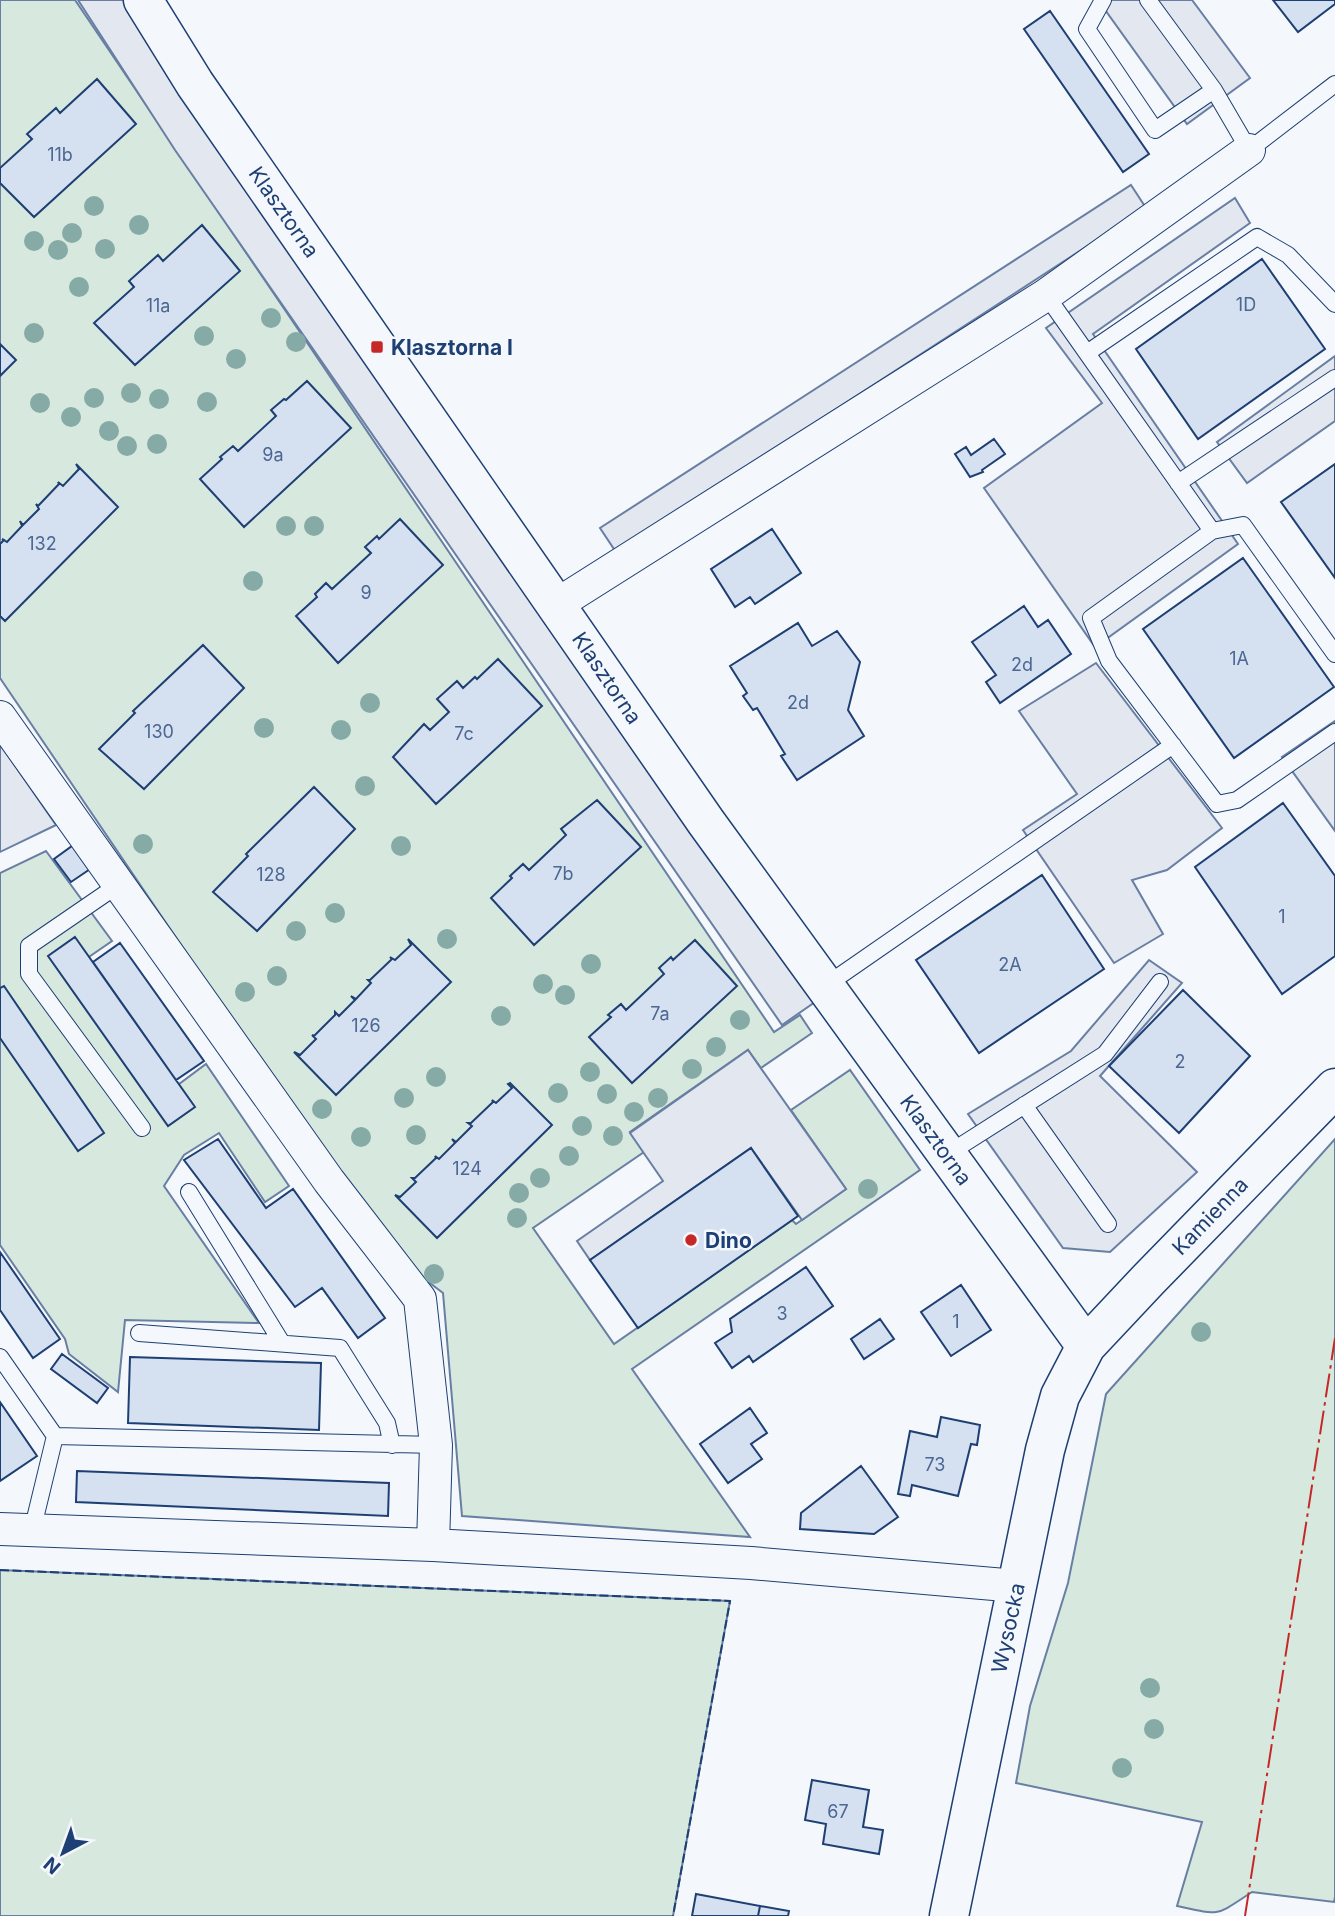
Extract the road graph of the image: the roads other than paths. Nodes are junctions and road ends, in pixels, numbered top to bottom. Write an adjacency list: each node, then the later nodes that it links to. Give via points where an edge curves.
1 (143, 0): 13 (street, Klasztorna, via 195,84)
2 (1103, 0): 5 (lane, via 1087,29 1155,130)
3 (1148, 0): 5 (lane)
4 (1335, 84): 6 (lane)
5 (1214, 90): 6 (lane)
6 (1249, 150): 7 (street)
7 (1046, 295): 9 (lane); 13 (street)
8 (1335, 304): 9 (lane, via 1288,255 1257,237)
9 (1087, 353): 11 (lane)
10 (1335, 378): 11 (lane)
11 (1178, 483): 12 (lane)
12 (1212, 531): 14 (lane, via 1243,525); 17 (lane, via 1091,618 1110,661)
13 (556, 605): 20 (street, Klasztorna)
14 (1332, 645)
15 (0, 717): 18 (street)
16 (1335, 732): 17 (lane, via 1237,800 1217,804)
17 (1172, 745): 20 (lane)
18 (118, 885): 23 (lane, via 29,946 29,974); 33 (street, via 329,1181 420,1300)
19 (1160, 982): 22 (lane, via 1105,1054)
20 (825, 986): 24 (street, Klasztorna)
21 (1335, 1088): 29 (street, Kamienna)
22 (1024, 1105): 24 (lane); 26 (lane)
23 (142, 1128)
24 (946, 1155): 29 (street, Klasztorna)
25 (189, 1192): 28 (lane)
26 (1108, 1224)
27 (139, 1333): 28 (lane)
28 (282, 1343): 32 (lane, via 340,1348 387,1423)
29 (1086, 1346): 37 (street, Wysocka, via 1057,1406)
30 (0, 1357): 31 (lane)
31 (54, 1436): 32 (lane); 35 (lane)
32 (391, 1445): 33 (lane)
33 (436, 1445): 36 (street)
34 (0, 1529): 35 (street)
35 (33, 1531): 36 (street)
36 (433, 1545): 37 (street, via 751,1563)
37 (1017, 1586): 38 (street, Wysocka)
38 (949, 1916)

